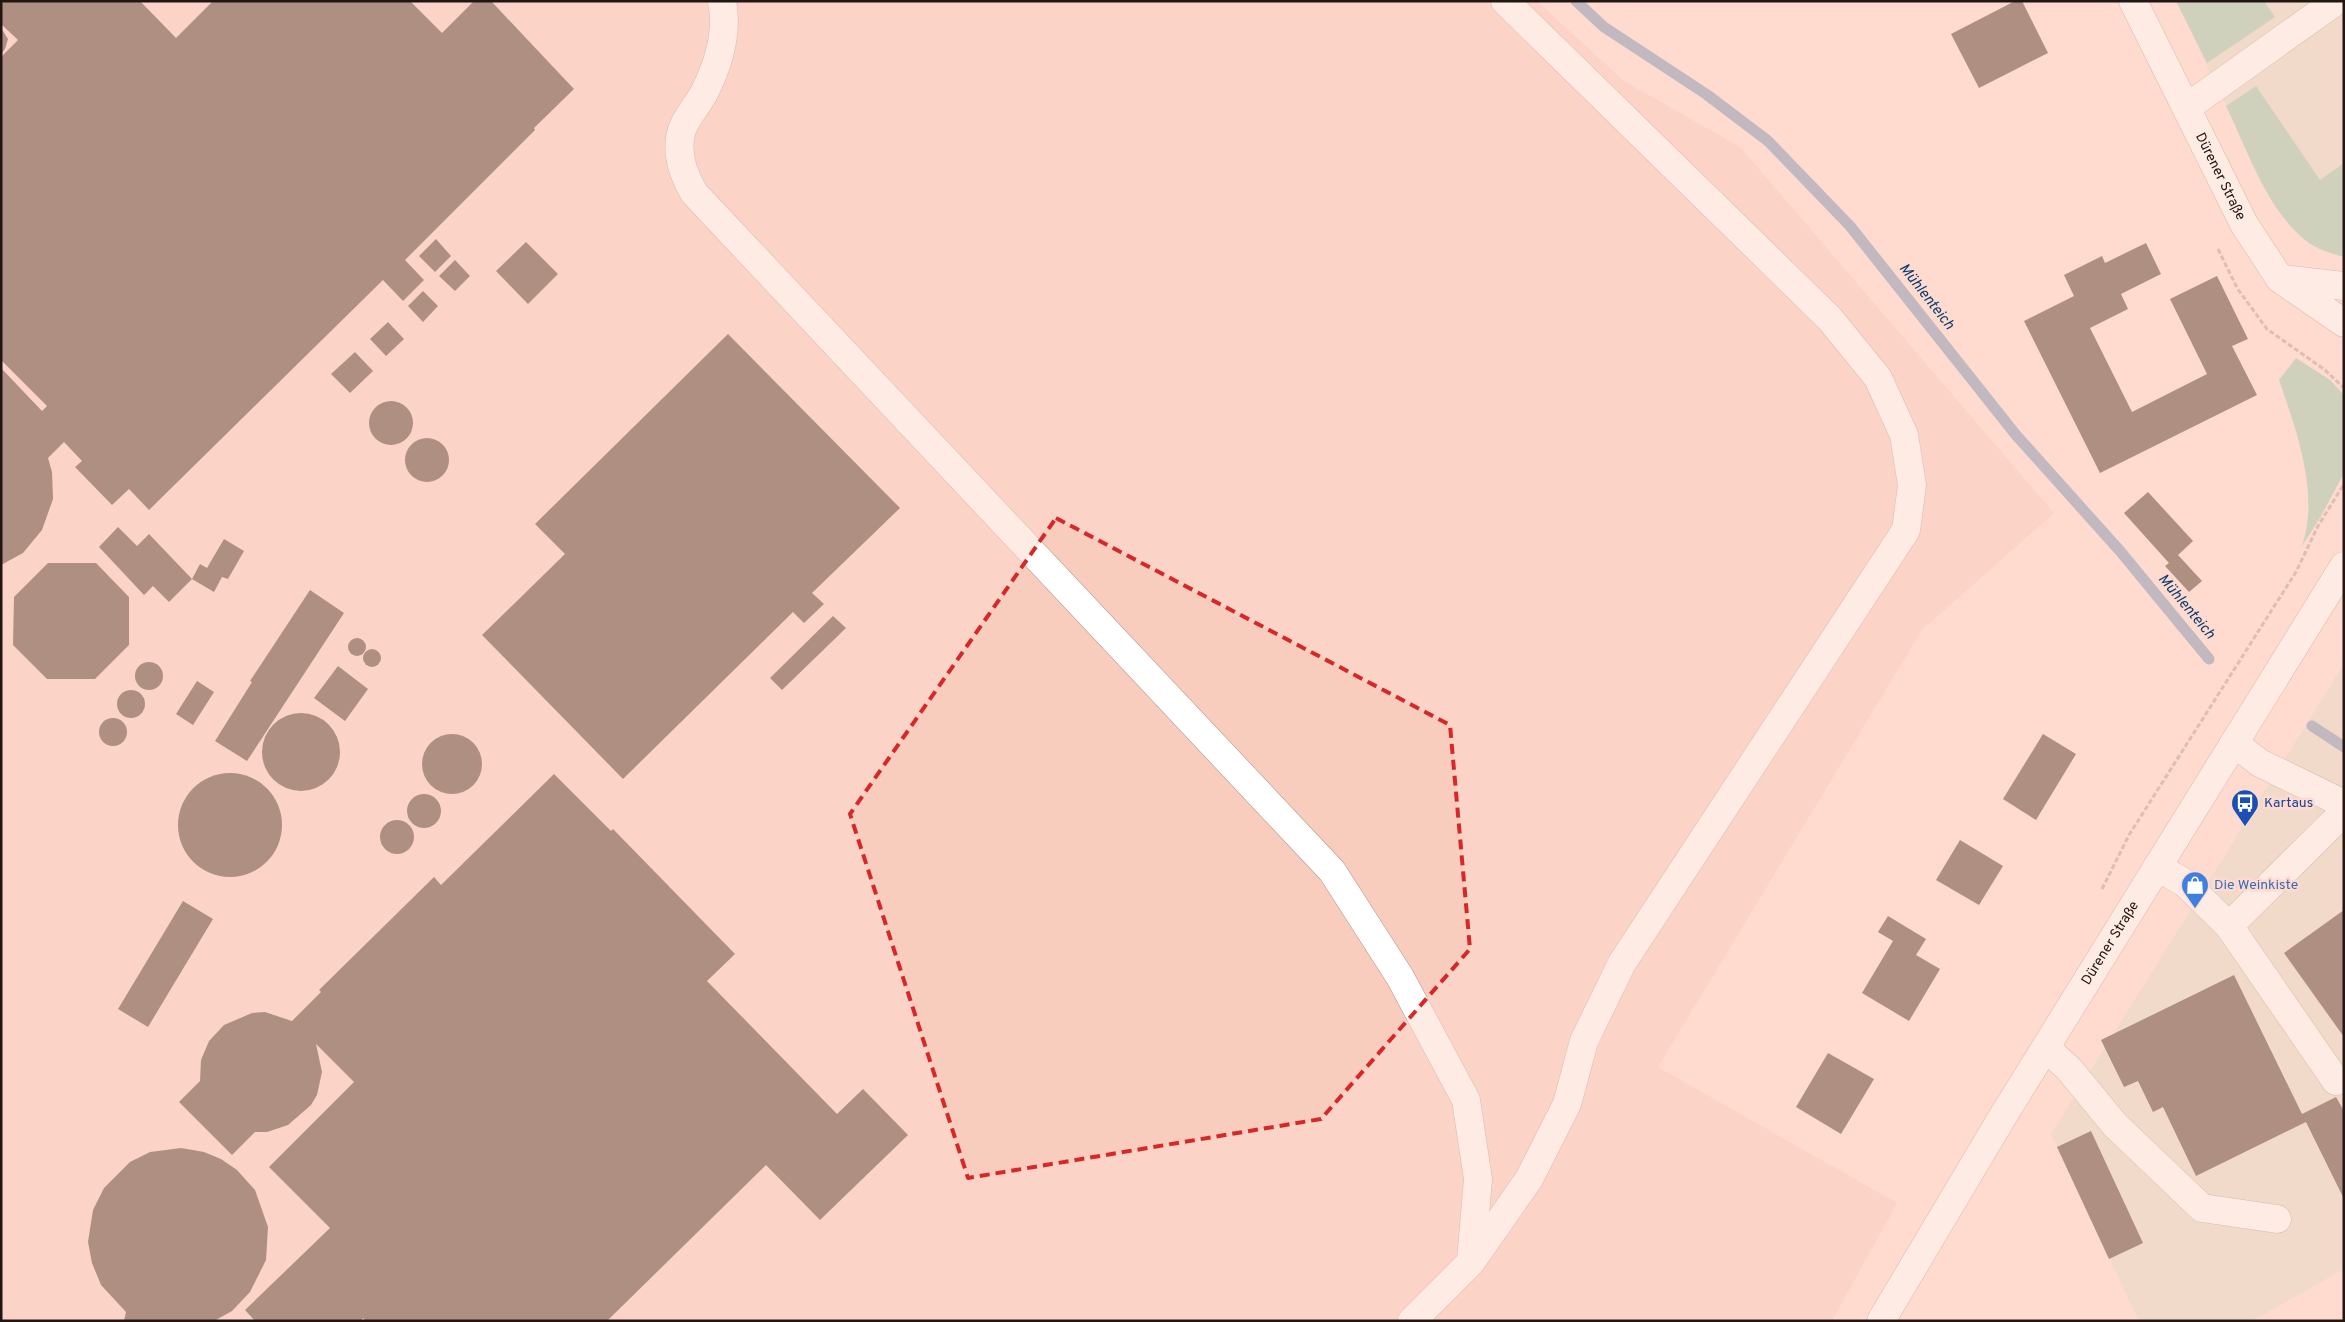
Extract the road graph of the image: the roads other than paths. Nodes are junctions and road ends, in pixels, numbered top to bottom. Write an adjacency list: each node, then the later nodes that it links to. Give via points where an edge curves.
1 (722, 1): 18 (main road, via 725,18 721,46 706,90 683,128 680,146 682,171 694,194 1332,871 1400,977 1466,1100 1478,1179)
2 (1505, 1): 18 (main road, via 1836,326 1878,378 1904,435 1912,485 1906,530 1622,963 1584,1042 1567,1104 1542,1154 1529,1179)
3 (2133, 1): 5 (main road, Dürener Straße)
4 (2336, 1): 5 (main road)
5 (2186, 108): 6 (main road, Dürener Straße, via 2244,224)
6 (2280, 279): 7 (main road); 8 (main road, Dürener Straße)
7 (2344, 286)
8 (2344, 323)
9 (2344, 566): 10 (main road, Dürener Straße)
10 (2234, 743): 11 (main road, via 2260,763); 13 (main road, Dürener Straße)
11 (2344, 804)
12 (2344, 812): 14 (main road)
13 (2157, 868): 14 (main road, via 2185,883); 15 (main road, Dürener Straße)
14 (2229, 926): 16 (main road)
15 (2046, 1048): 17 (main road, via 2069,1069 2115,1125 2202,1208); 20 (main road, Dürener Straße)
16 (2336, 1081)
17 (2277, 1219)
18 (1471, 1262): 19 (main road)
19 (1412, 1321)
20 (1881, 1321)

